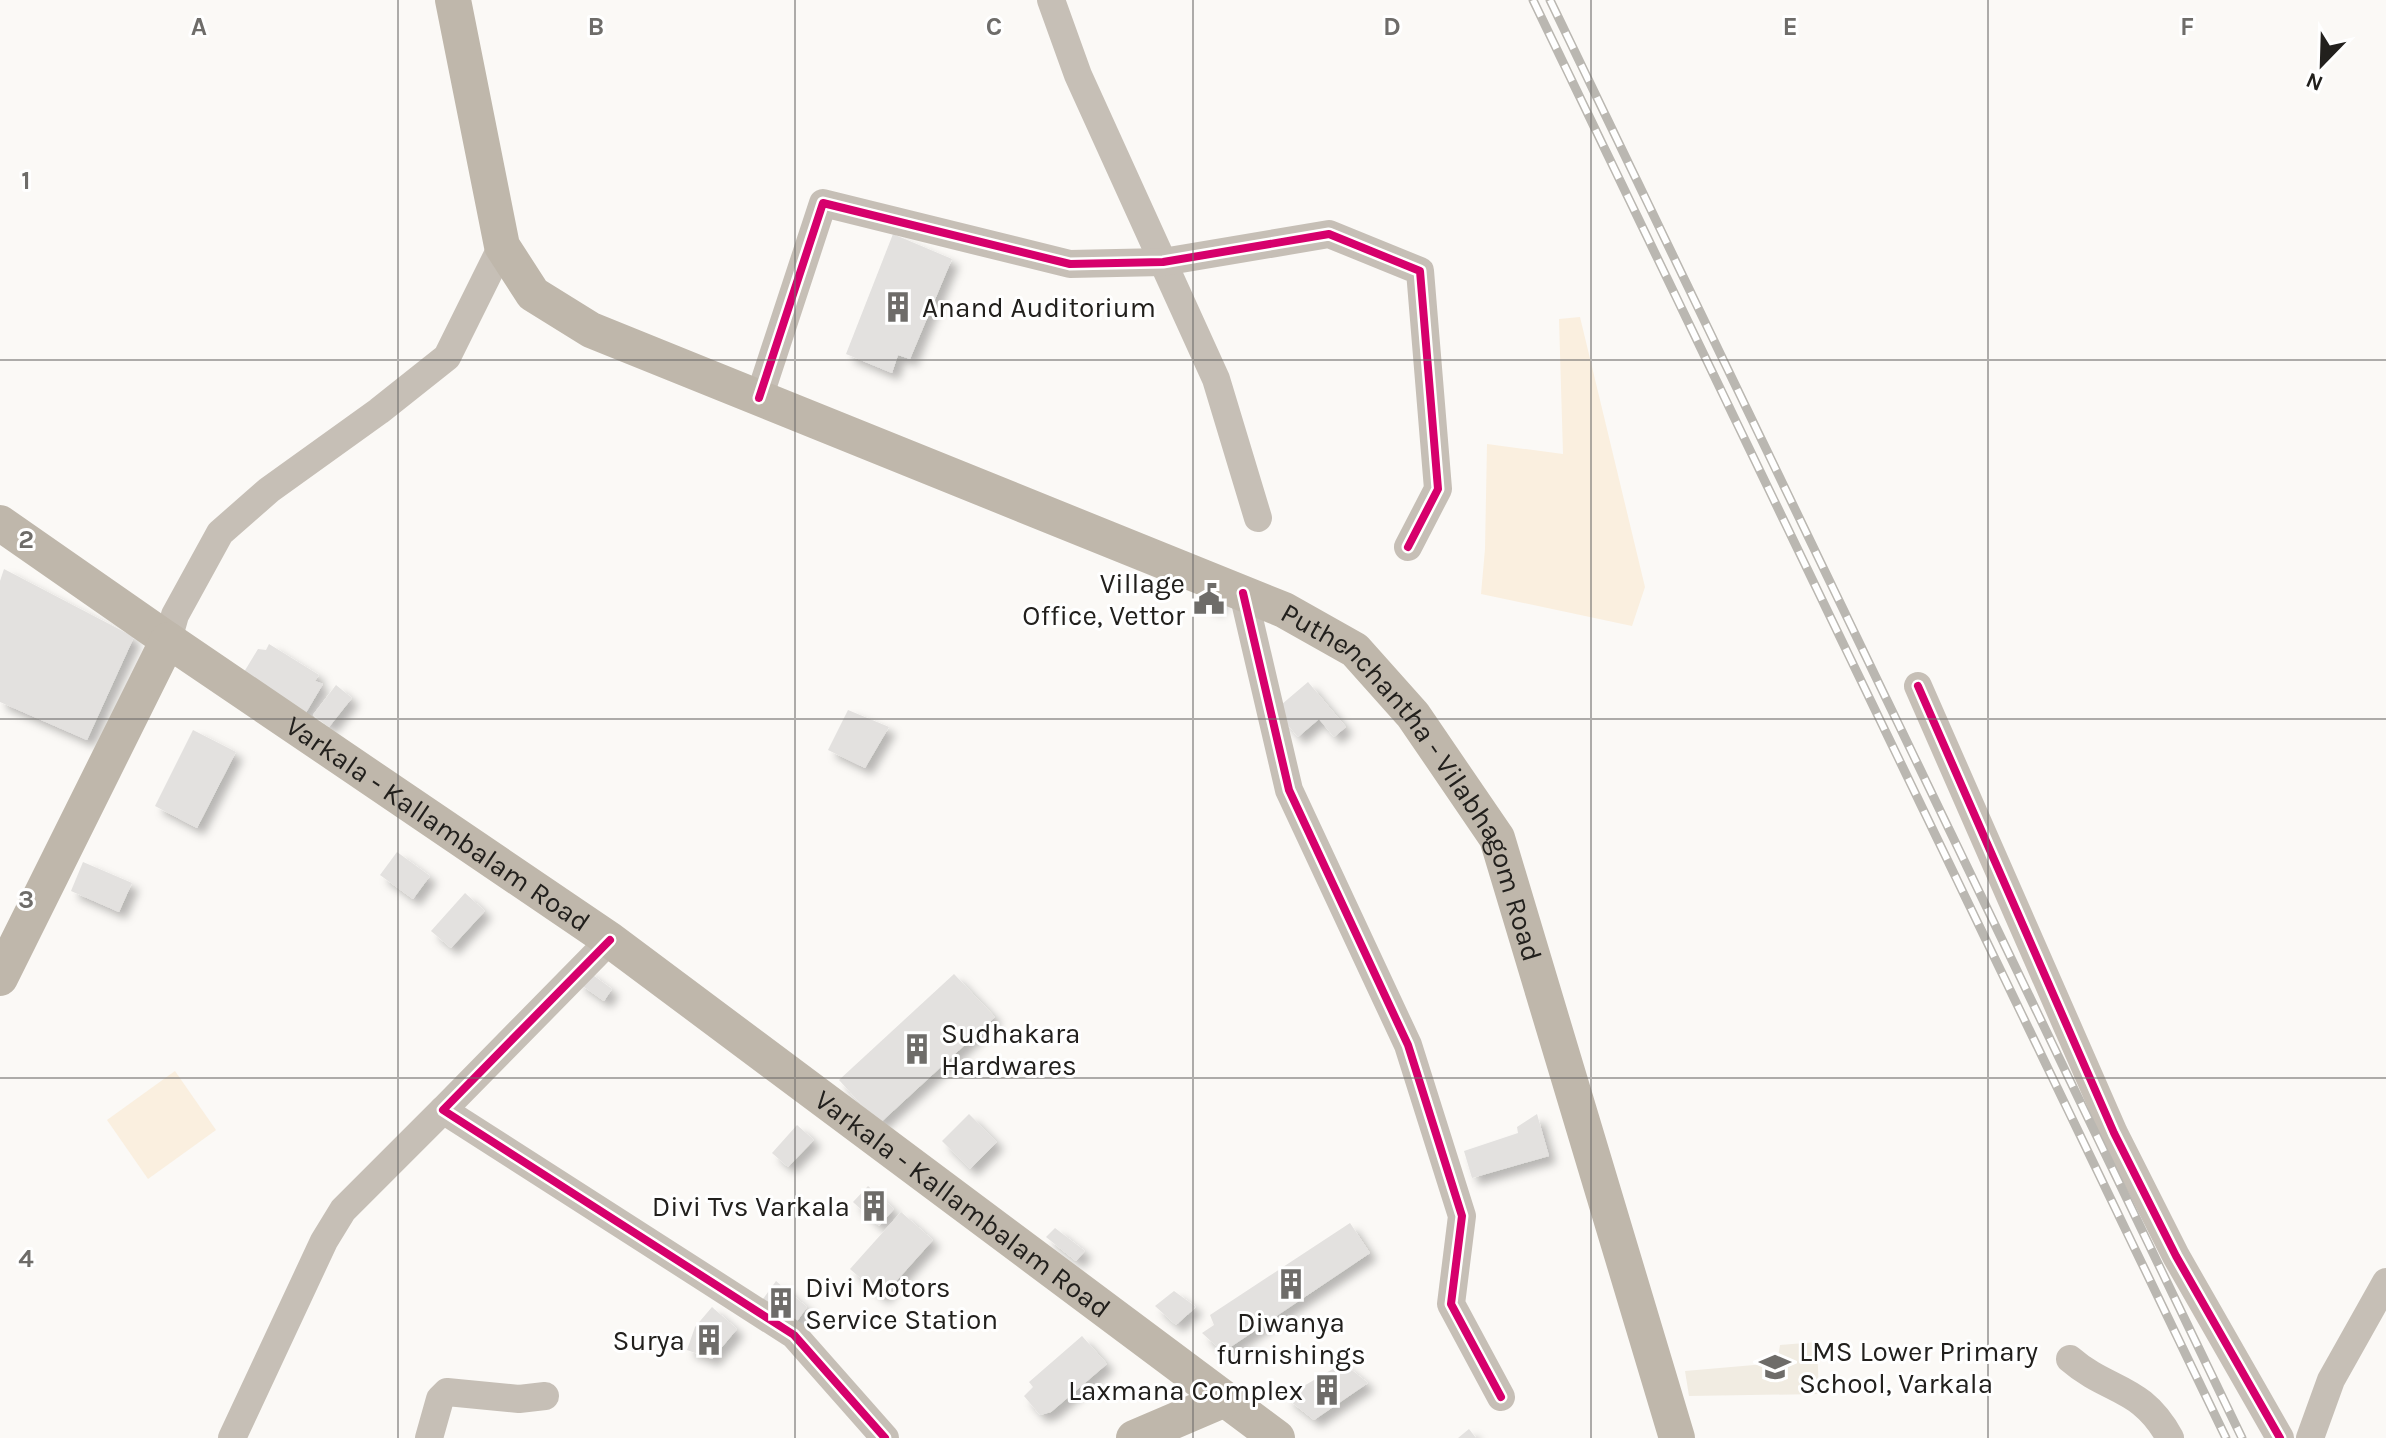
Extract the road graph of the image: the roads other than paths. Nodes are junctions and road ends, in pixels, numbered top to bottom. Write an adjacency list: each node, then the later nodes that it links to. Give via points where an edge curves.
1 (453, 0): 3 (main road, Puthenchantha - Vilabhagom Road)
2 (1051, 0): 4 (street, via 1078,75)
3 (502, 246): 5 (main road, Puthenchantha - Vilabhagom Road, via 533,294 591,330); 10 (street, via 447,357 220,533 175,615)
4 (1163, 262): 5 (street, via 1070,264 823,203); 6 (street, via 1216,379); 8 (street, via 1329,234 1420,271 1438,489)
5 (759, 398): 9 (main road, Puthenchantha - Vilabhagom Road)
6 (1258, 518)
7 (0, 523): 10 (main road, Varkala - Kallambalam Road)
8 (1408, 547)
9 (1243, 593): 20 (street, via 1289,790 1413,1060 1462,1216 1451,1304); 27 (main road, Puthenchantha - Vilabhagom Road, via 1355,650 1413,715 1497,838)
10 (168, 640): 11 (main road); 13 (main road, Varkala - Kallambalam Road)
11 (145, 685): 13 (main road, via 193,678); 15 (main road)
12 (1918, 686): 29 (street, via 2114,1133 2176,1256)
13 (239, 688): 14 (main road, Varkala - Kallambalam Road)
14 (610, 940): 16 (street); 21 (main road, Varkala - Kallambalam Road)
15 (0, 978)
16 (443, 1110): 22 (street, via 343,1210); 24 (street, via 794,1335)
17 (2386, 1282): 30 (street, via 2331,1380)
18 (2070, 1359): 28 (street, via 2136,1396)
19 (545, 1396): 23 (street, via 510,1399 447,1392)
20 (1501, 1397)
21 (1223, 1400): 25 (main road); 26 (main road, Varkala - Kallambalam Road)
22 (232, 1438)
23 (429, 1438)
24 (885, 1438)
25 (1134, 1438)
26 (1277, 1438)
27 (1677, 1438)
28 (2170, 1438)
29 (2280, 1438)
30 (2310, 1438)

